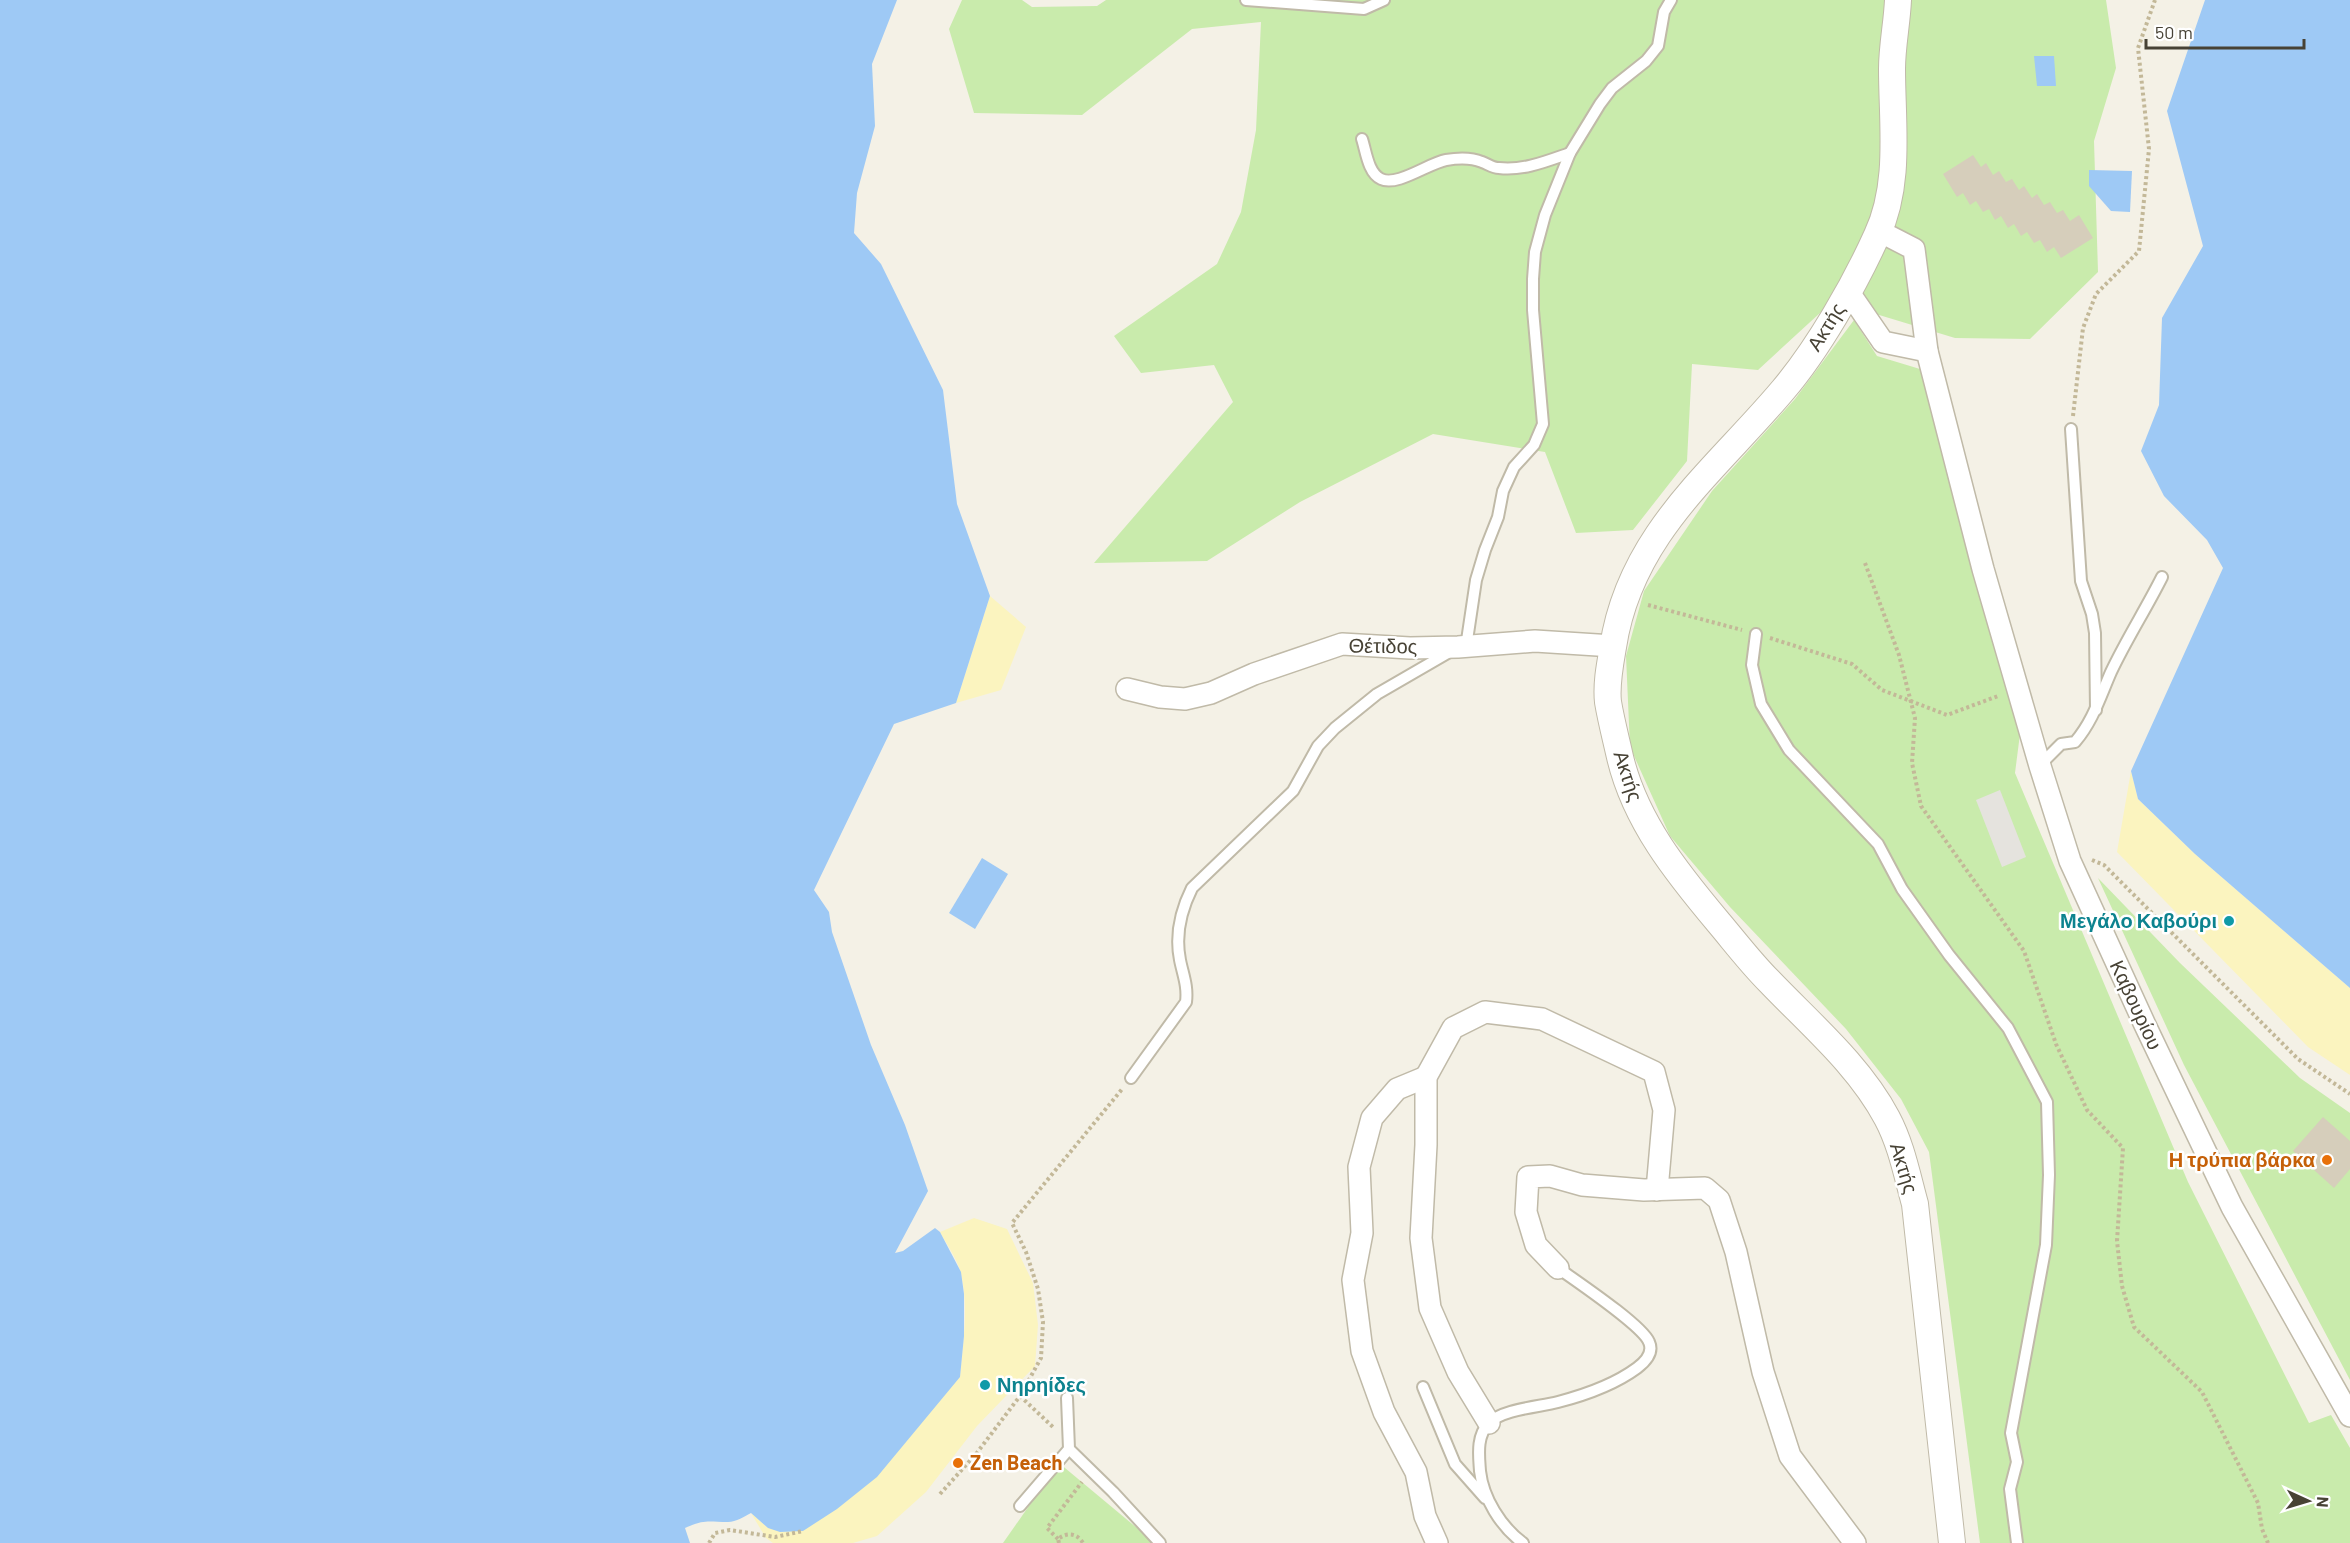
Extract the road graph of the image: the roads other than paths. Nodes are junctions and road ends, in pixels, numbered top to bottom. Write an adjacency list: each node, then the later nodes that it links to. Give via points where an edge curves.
1 (1246, 0): 2 (lane, via 1365,9)
2 (1384, 0)
3 (1671, 0): 6 (lane, via 1664,12 1658,46 1612,88)
4 (1898, 0): 7 (street, Ακτής, via 1892,66 1893,160 1889,197)
5 (1362, 139): 6 (lane, via 1372,171 1382,180 1394,181 1442,160 1465,157 1509,169)
6 (1570, 153): 14 (lane, via 1535,252 1533,310 1543,424 1534,445 1514,467 1503,491 1476,580)
7 (1879, 231): 8 (street, Ακτής); 9 (street, Καβουρίου, via 1914,249)
8 (1848, 291): 9 (street, via 1883,342); 13 (street, Ακτής, via 1785,388 1669,517 1624,599)
9 (1927, 351): 17 (street, Καβουρίου, via 1983,569)
10 (2071, 429): 16 (lane, via 2081,581 2095,633)
11 (2163, 577): 16 (lane, via 2111,672)
12 (1756, 634): 34 (lane, via 1752,665 1761,704 1789,750 1878,844 1902,889 2008,1028 2047,1101 2046,1245 2011,1432 2017,1462 2010,1489)
13 (1613, 646): 14 (street, Θέτιδος, via 1535,641); 33 (street, Ακτής, via 1608,699 1621,762 1636,804 1659,847 1766,978 1827,1039 1861,1080 1887,1117 1902,1154 1915,1204)
14 (1462, 647): 15 (street, Θέτιδος, via 1342,644 1185,699); 19 (lane, via 1377,694 1335,728 1318,746 1293,791 1192,888 1182,908 1179,935 1188,988 1186,1002)
15 (1127, 689)
16 (2096, 710): 17 (lane, via 2075,742 2061,744)
17 (2040, 765): 24 (street, Καβουρίου, via 2070,861 2150,1036 2232,1207)
18 (1426, 1077): 20 (street, via 1453,1028 1485,1012 1542,1019 1609,1049 1654,1072 1664,1110); 25 (street, via 1421,1238 1430,1308 1458,1372); 30 (street, via 1397,1089 1372,1118 1359,1167 1362,1233 1353,1280 1362,1351 1384,1412 1416,1472 1425,1516)
19 (1131, 1078)
20 (1657, 1190): 21 (street, via 1582,1185 1551,1176 1528,1177 1526,1212 1536,1245); 32 (street, via 1705,1188 1719,1200 1736,1252 1763,1372 1790,1456)
21 (1558, 1268): 25 (lane, via 1631,1322 1649,1342 1650,1352 1644,1363 1627,1376 1589,1393 1504,1415)
22 (1423, 1387): 27 (lane, via 1455,1464)
23 (1067, 1398): 26 (lane)
24 (2350, 1416)
25 (1489, 1424): 27 (lane, via 1478,1451)
26 (1069, 1449): 28 (lane); 29 (lane)
27 (1488, 1502): 31 (lane)
28 (1020, 1506)
29 (1160, 1543)
30 (1437, 1543)
31 (1523, 1543)
32 (1855, 1543)
33 (1952, 1543)
34 (2017, 1543)

